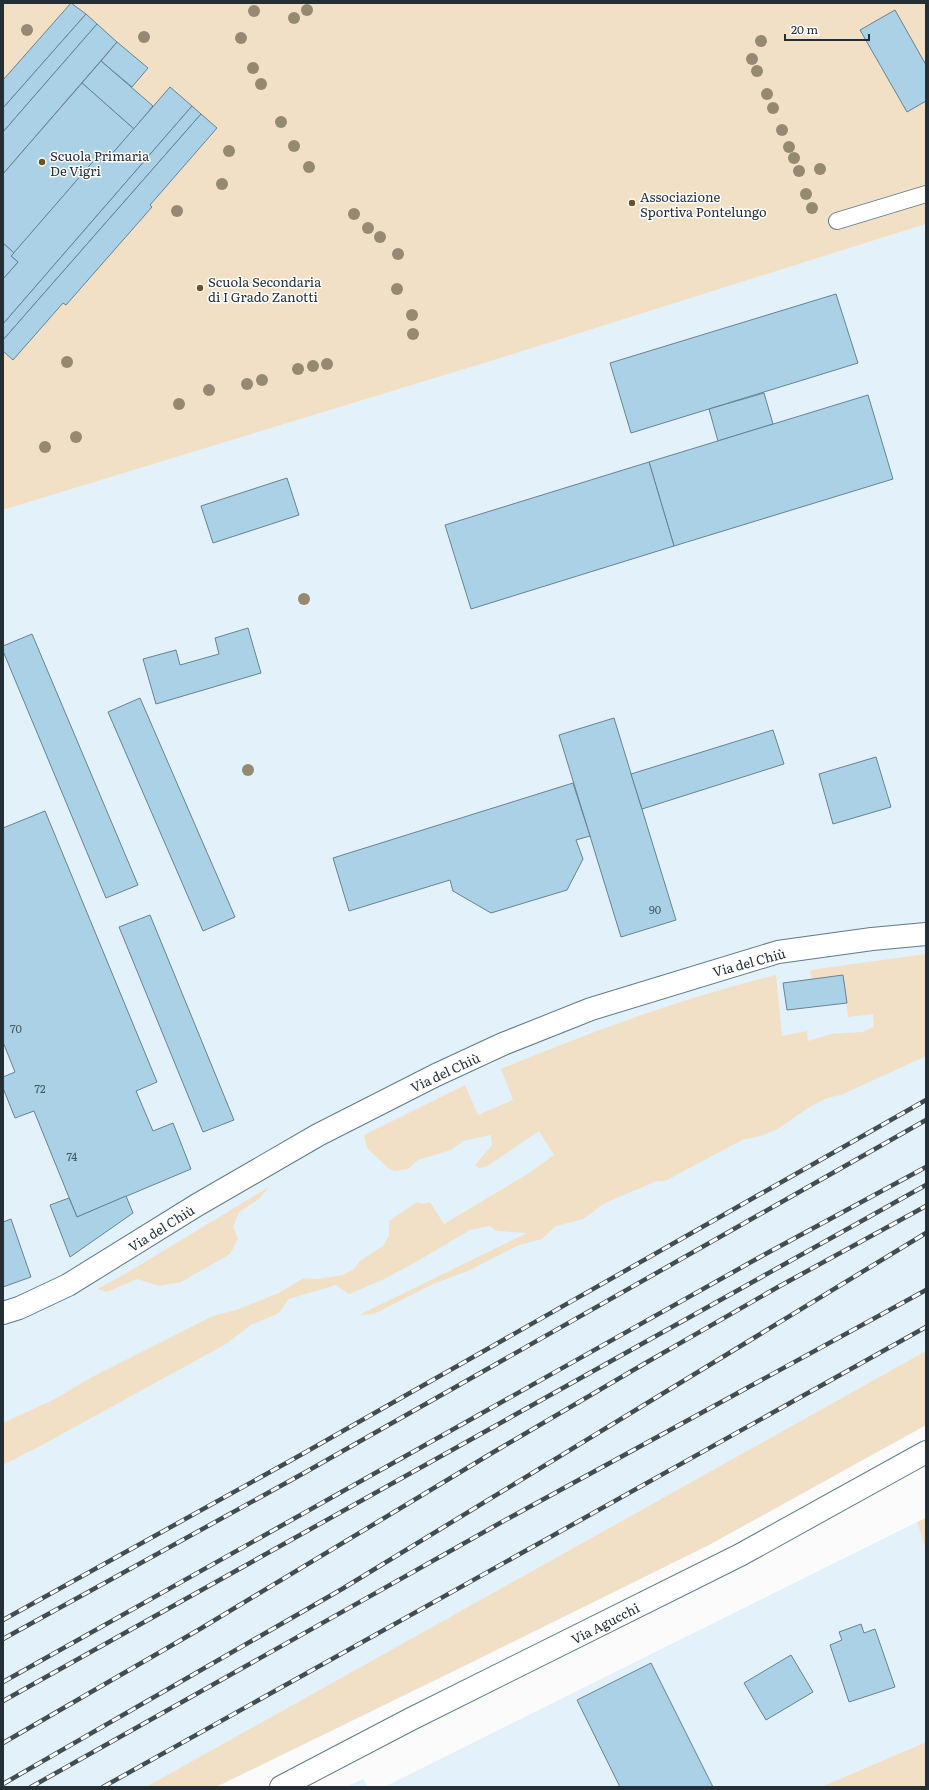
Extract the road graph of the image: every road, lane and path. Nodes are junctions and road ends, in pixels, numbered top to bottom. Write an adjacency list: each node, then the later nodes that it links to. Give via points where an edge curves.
1 (926, 194): 2 (lane)
2 (837, 221)
3 (926, 934): 4 (street, Via del Chiù, via 778,952 591,1009 503,1044 318,1135 204,1200 68,1285)
4 (3, 1313)
5 (926, 1452): 6 (street, Via Agucchi, via 740,1555 411,1719)
6 (281, 1787)

